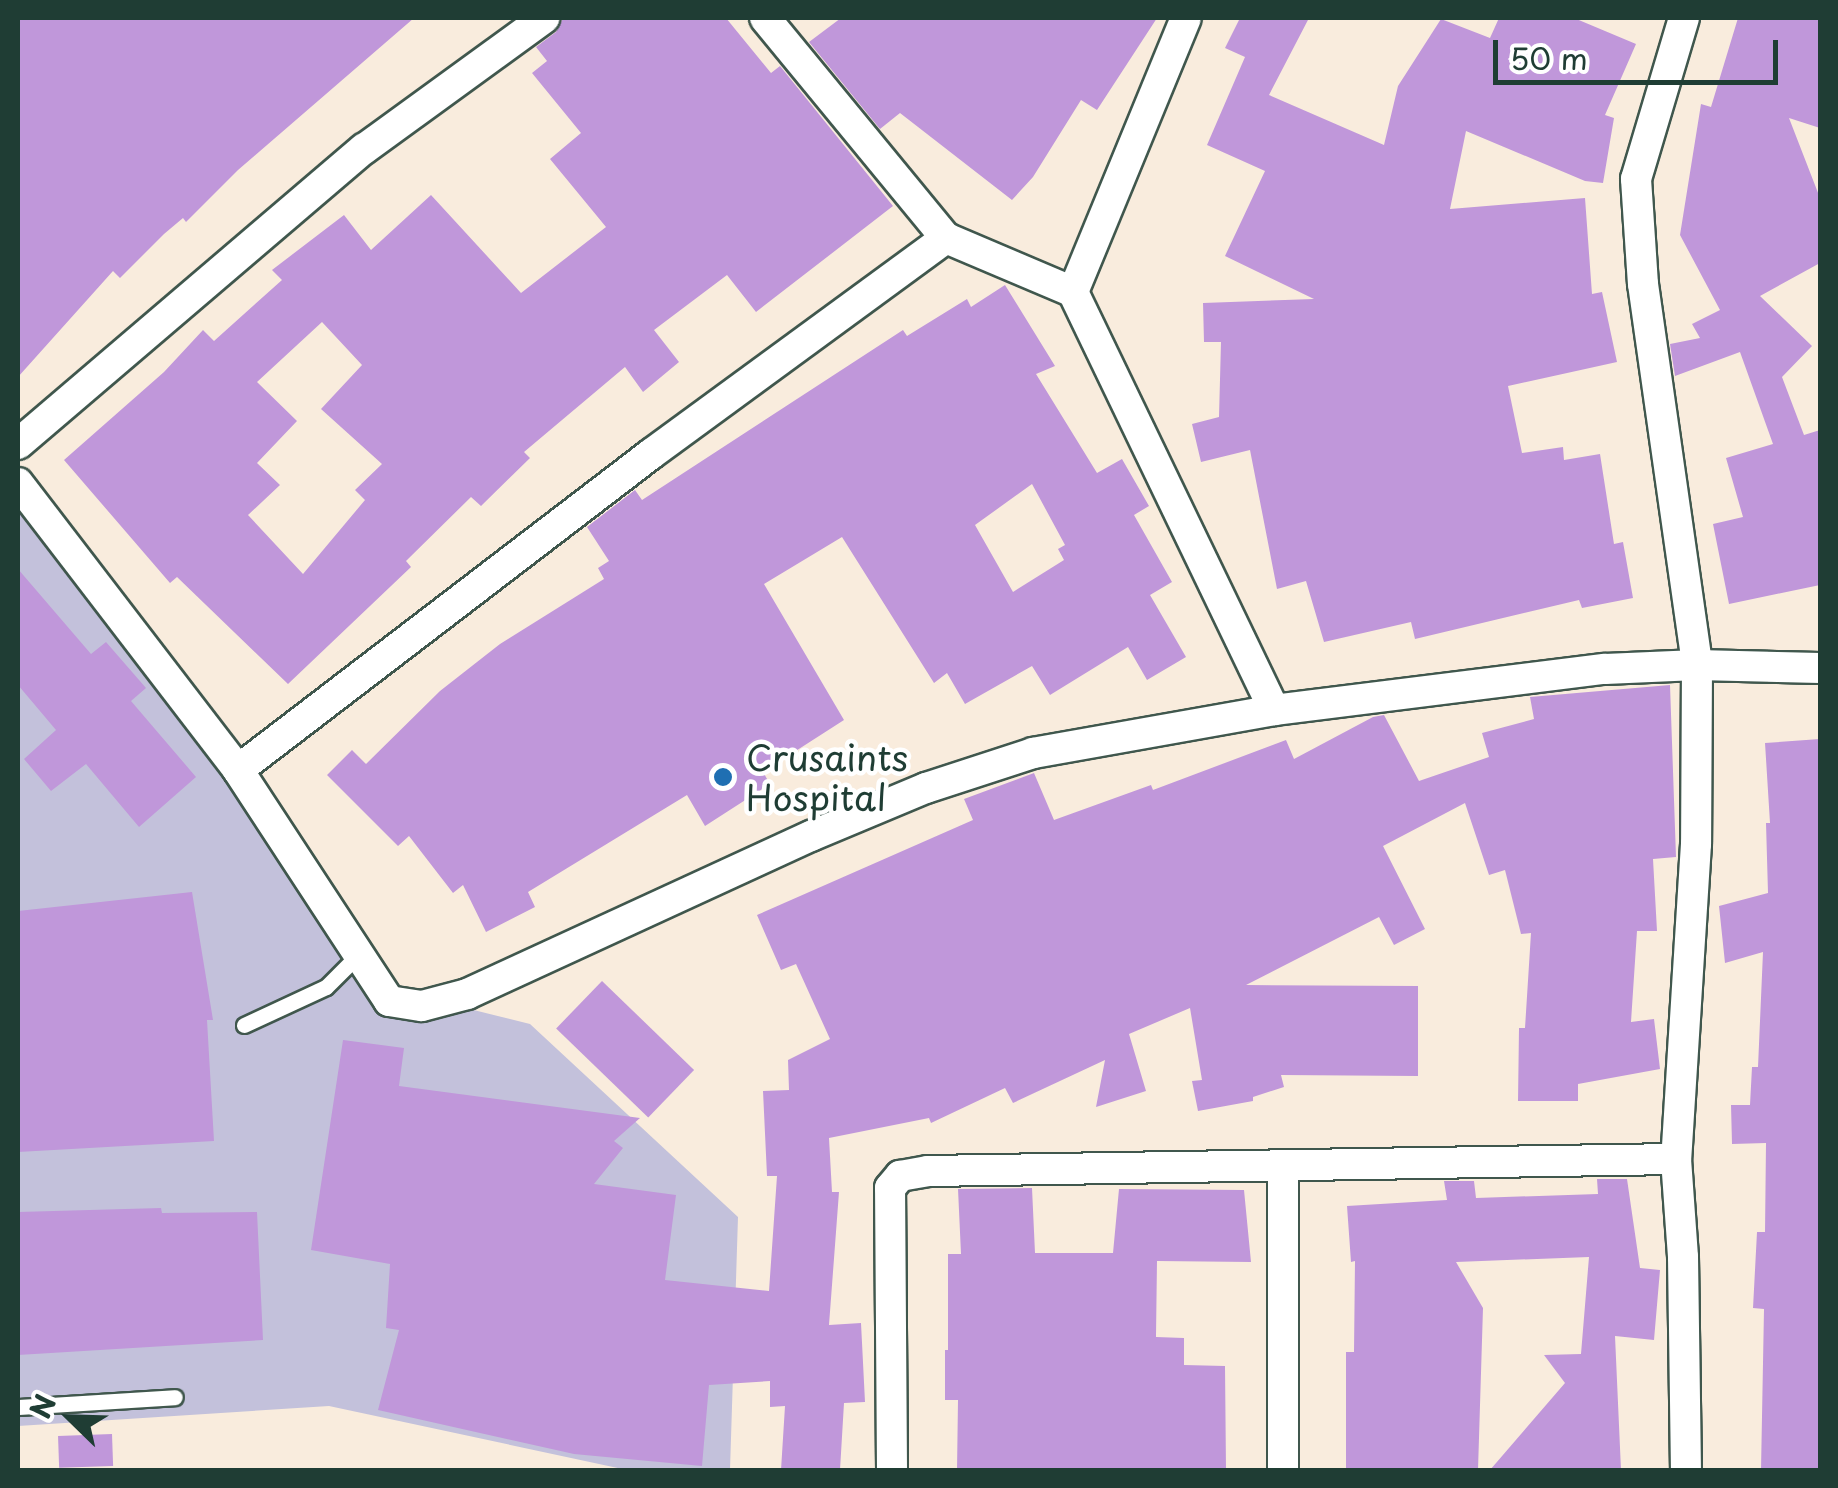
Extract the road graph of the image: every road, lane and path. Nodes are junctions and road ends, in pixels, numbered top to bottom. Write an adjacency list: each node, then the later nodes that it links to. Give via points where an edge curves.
1 (544, 18): 7 (street, via 364,149)
2 (765, 18): 5 (street)
3 (1186, 18): 6 (street)
4 (1684, 18): 9 (street, via 1636,179 1643,284)
5 (946, 238): 6 (street); 12 (street)
6 (1073, 292): 11 (street)
7 (18, 444)
8 (18, 483): 12 (street)
9 (1696, 665): 10 (street); 11 (street, via 1570,673); 15 (street, via 1696,844)
10 (1820, 668)
11 (1274, 710): 13 (street, via 1034,753 926,788 422,1006 390,1000)
12 (238, 770): 13 (street)
13 (361, 952): 14 (lane, via 326,987)
14 (244, 1025)
15 (1676, 1159): 16 (street); 21 (street)
16 (1283, 1168): 19 (street, via 900,1176 890,1188); 20 (street)
17 (175, 1396): 18 (lane)
18 (18, 1407)
19 (892, 1470)
20 (1283, 1470)
21 (1686, 1470)

